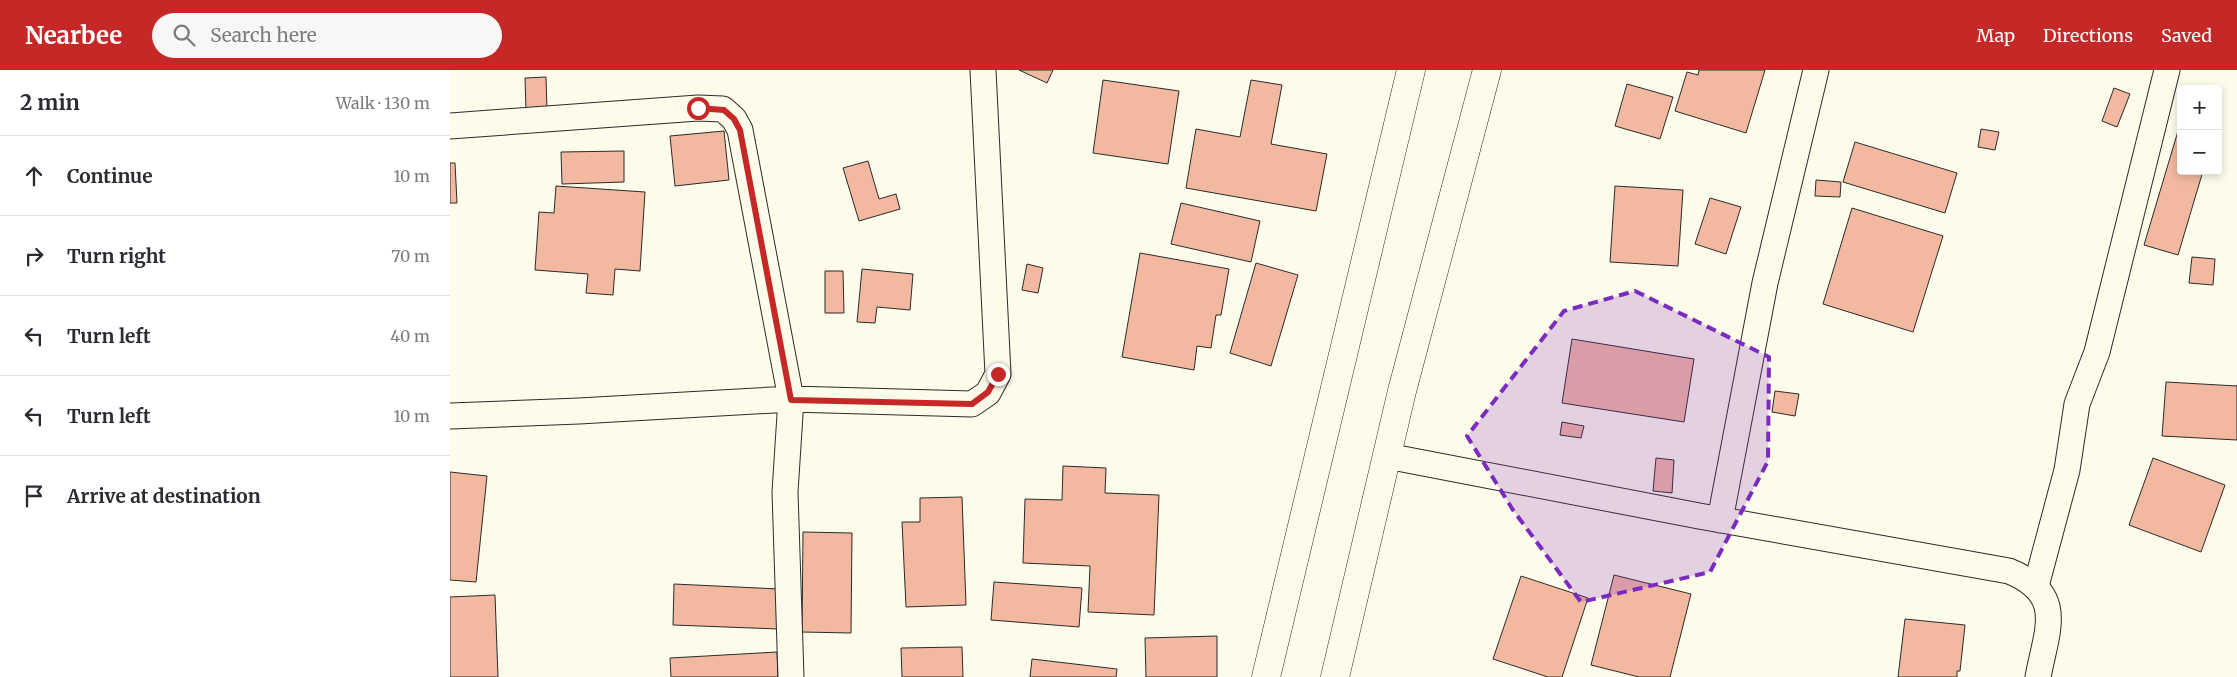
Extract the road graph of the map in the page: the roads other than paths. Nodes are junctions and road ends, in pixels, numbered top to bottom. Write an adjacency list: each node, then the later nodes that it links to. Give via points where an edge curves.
1 (983, 70): 7 (street, via 998,374 988,392 972,404)
2 (1411, 70): 13 (street)
3 (1487, 70): 9 (street)
4 (1816, 70): 10 (street, via 1765,283)
5 (2167, 70): 11 (street, via 2097,352 2077,404 2067,470)
6 (450, 126): 7 (street, via 634,112 724,110 740,130)
7 (791, 400): 8 (street); 12 (street, via 785,492)
8 (450, 416)
9 (1387, 456): 10 (street); 14 (street)
10 (1720, 520): 11 (street, via 2009,571)
11 (2036, 586): 15 (street, via 2050,613)
12 (791, 677)
13 (1266, 677)
14 (1335, 677)
15 (2038, 677)

